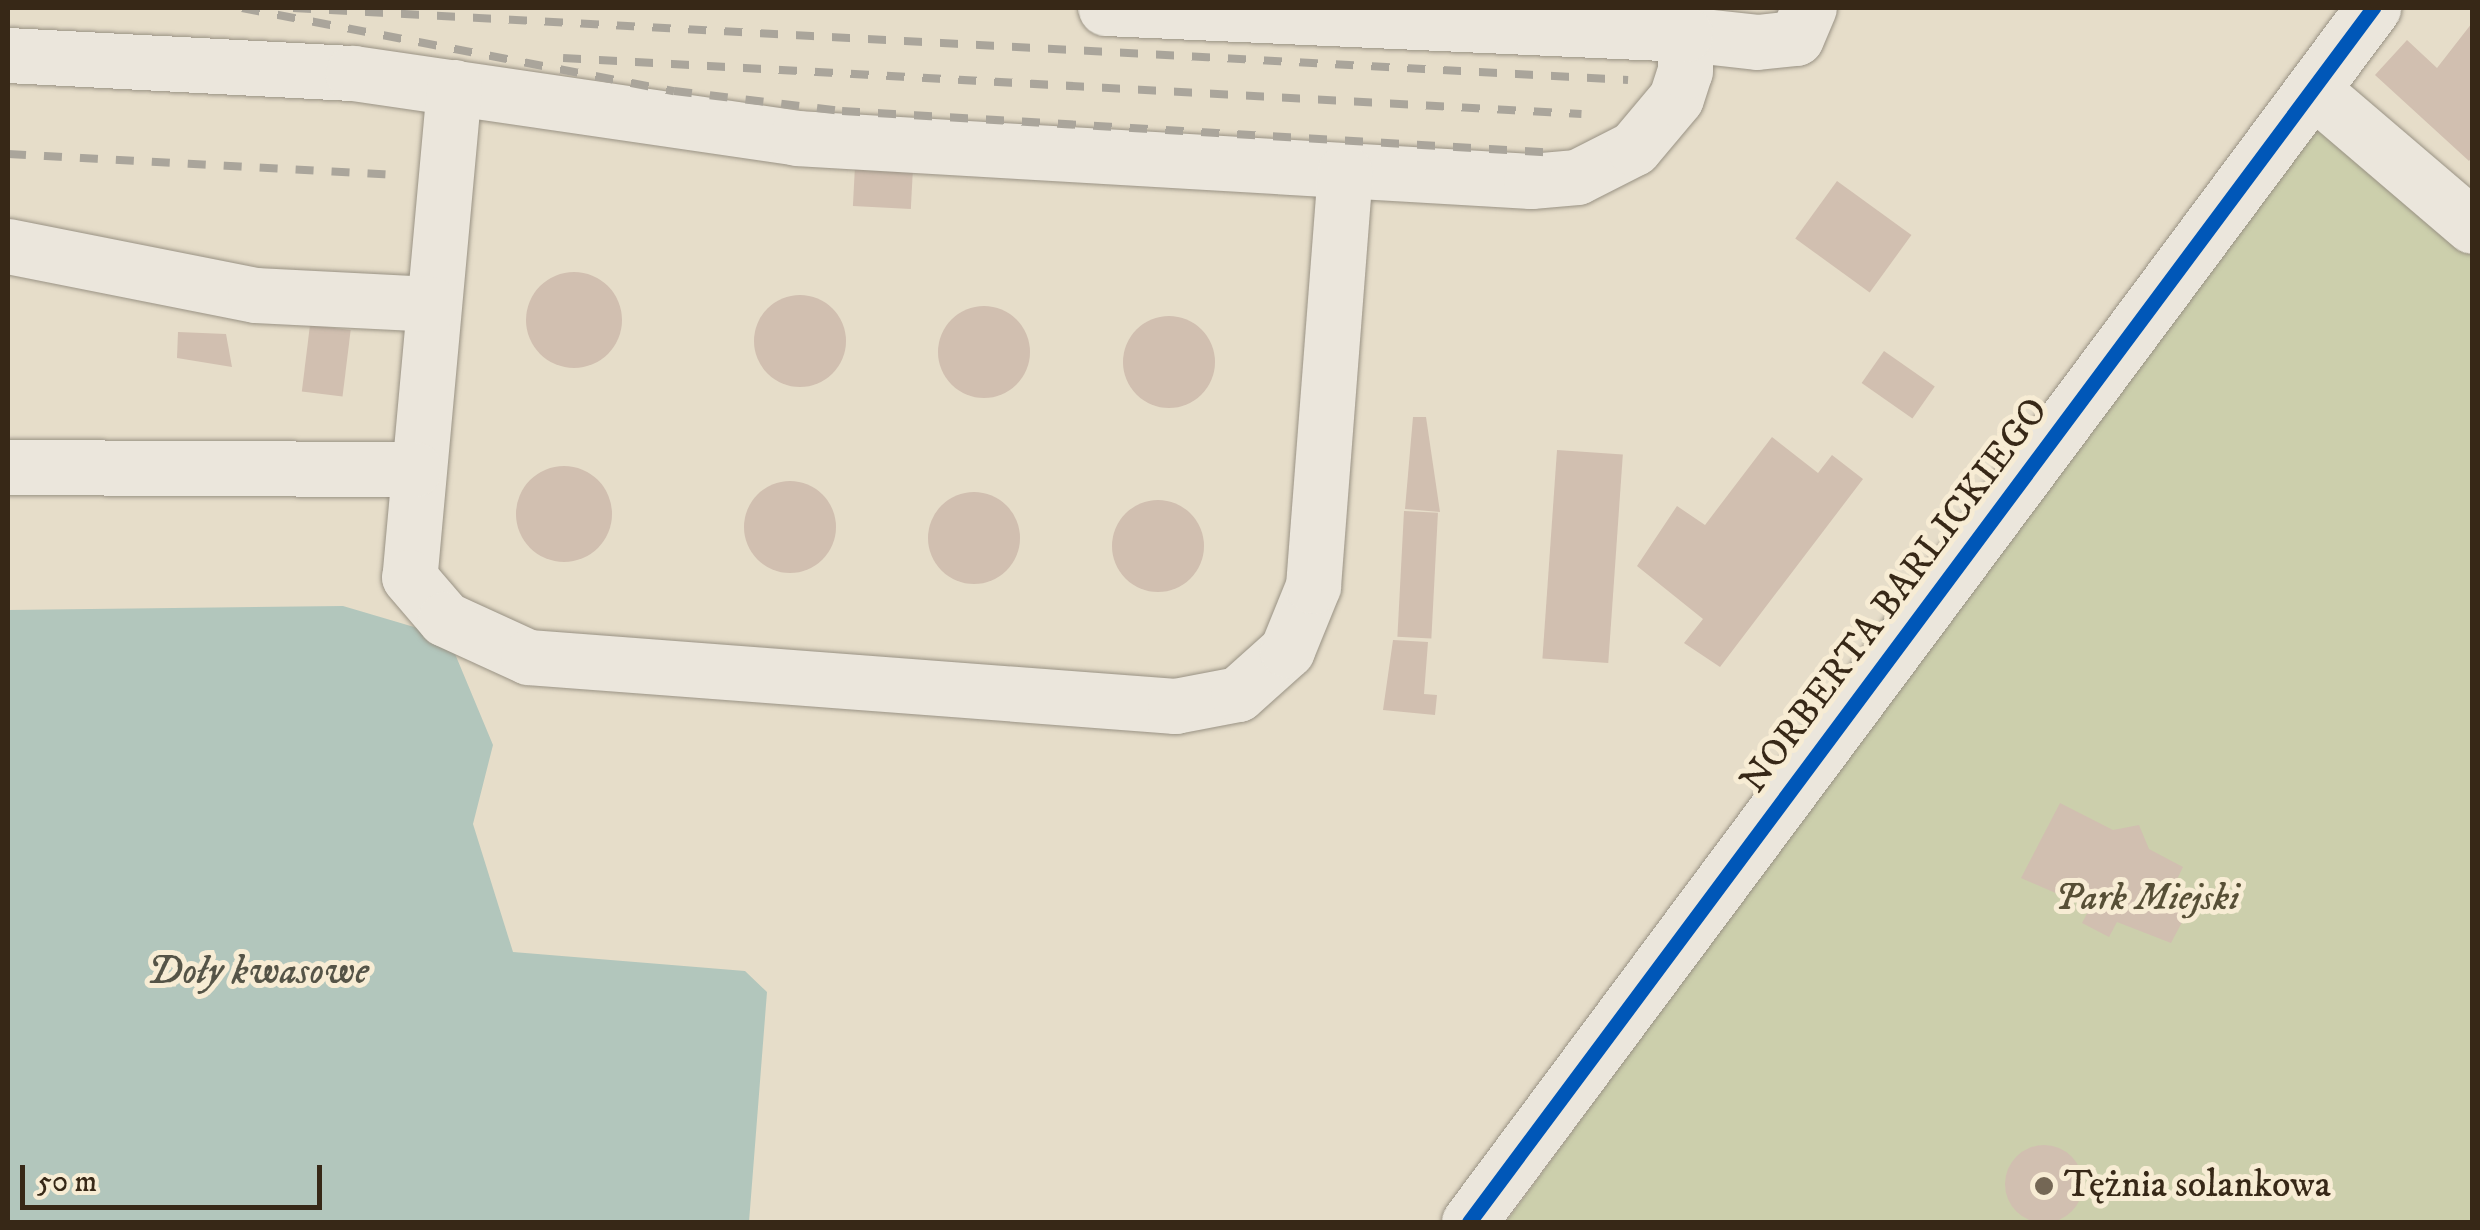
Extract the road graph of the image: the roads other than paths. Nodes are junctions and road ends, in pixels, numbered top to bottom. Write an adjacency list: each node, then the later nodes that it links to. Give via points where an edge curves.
1 (1106, 8): 4 (street)
2 (1809, 8): 5 (street, via 1796,38)
3 (2373, 8): 8 (street, NORBERTA BARLICKIEGO)
4 (1343, 13): 5 (street)
5 (1682, 20): 9 (street, via 1676,98 1608,165 1532,181)
6 (8, 54): 7 (street, via 261,64)
7 (454, 87): 9 (street, via 796,138); 12 (street)
8 (2313, 90): 10 (street); 15 (street, NORBERTA BARLICKIEGO)
9 (1345, 172): 14 (street, via 1313,586 1287,650 1238,694 1211,704 503,651 445,619 409,577)
10 (2472, 226)
11 (8, 246): 12 (street, via 237,293)
12 (431, 304): 14 (street)
13 (8, 467): 14 (street)
14 (414, 470)
15 (1469, 1222)

